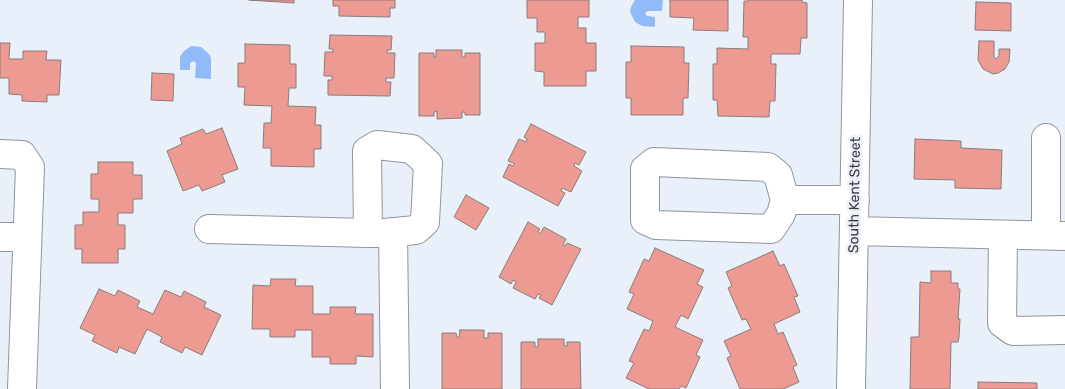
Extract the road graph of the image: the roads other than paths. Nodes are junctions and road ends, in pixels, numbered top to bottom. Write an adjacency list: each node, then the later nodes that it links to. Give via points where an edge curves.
1 (858, 0): 5 (street, South Kent Street)
2 (1046, 138): 9 (street)
3 (0, 154): 11 (street, via 22,155 30,167)
4 (785, 200): 4 (street, via 772,229 656,225 645,220 645,168 654,162 768,167 778,175); 5 (street)
5 (855, 200): 7 (street, South Kent Street)
6 (209, 229): 14 (street, via 380,233)
7 (854, 231): 8 (street); 15 (street, South Kent Street)
8 (1003, 235): 9 (street); 12 (street, via 1002,323 1013,331)
9 (1055, 236)
10 (0, 237): 11 (street)
11 (27, 237): 13 (street)
12 (1065, 330)
13 (22, 389)
14 (395, 389)
15 (851, 389)

